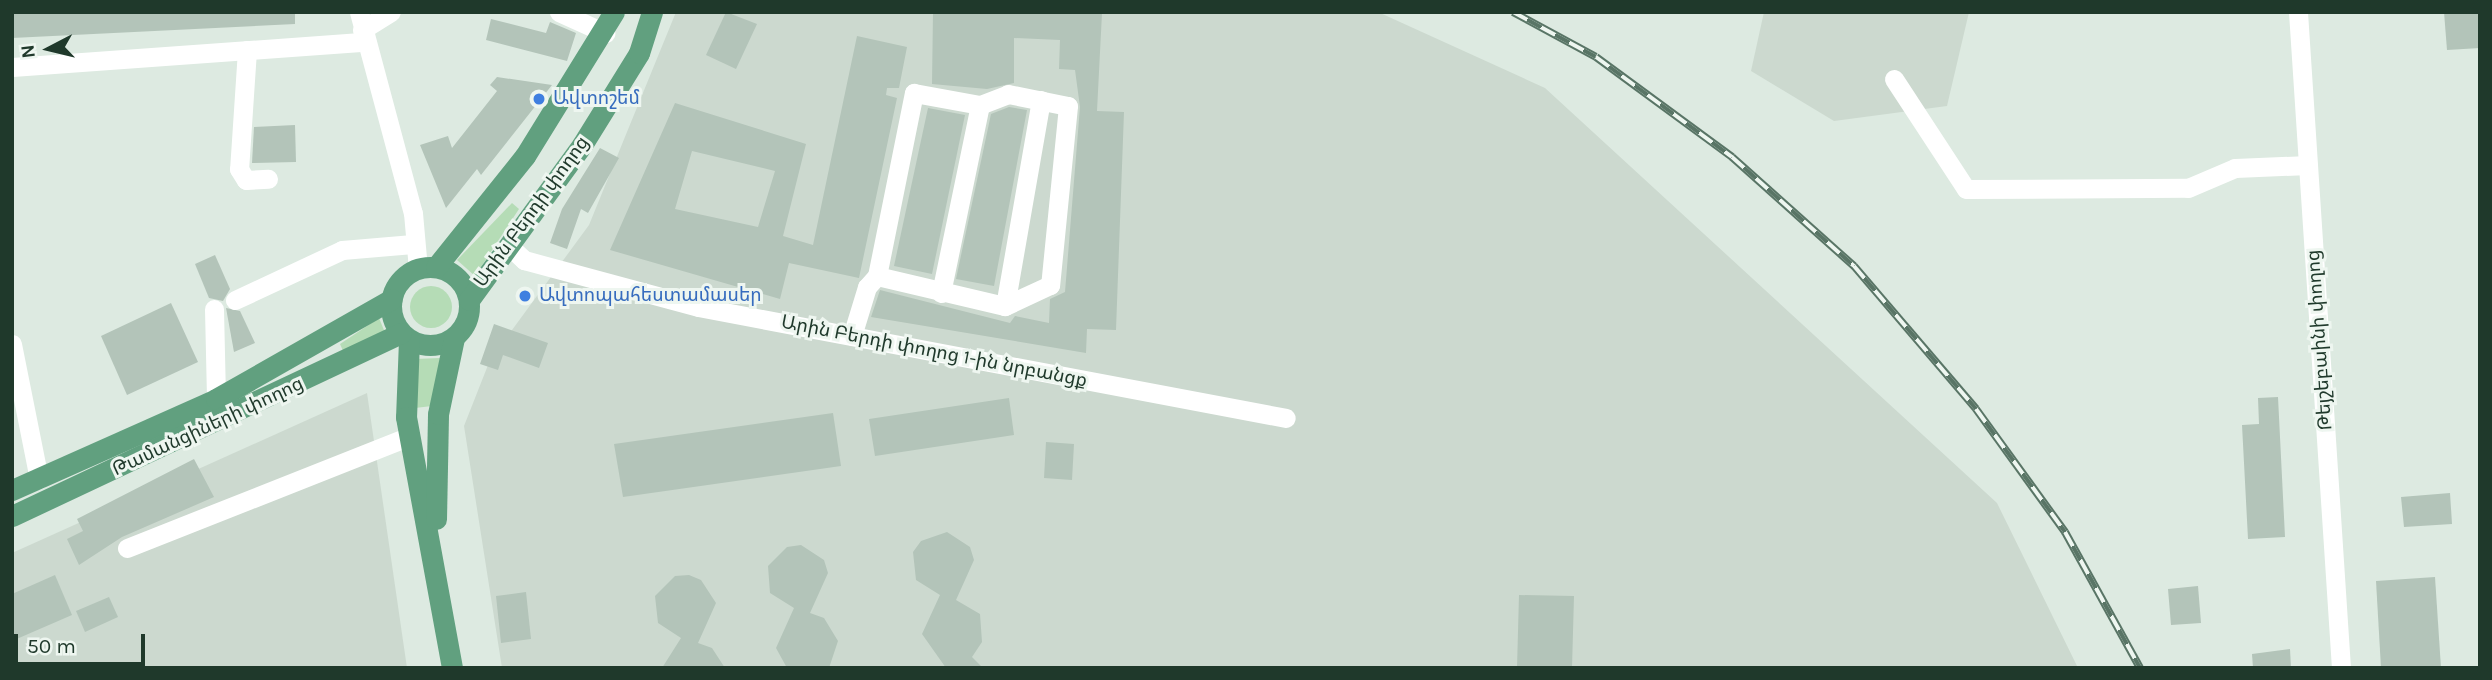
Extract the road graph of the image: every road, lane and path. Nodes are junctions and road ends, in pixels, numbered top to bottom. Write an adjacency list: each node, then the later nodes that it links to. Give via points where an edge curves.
1 (391, 12): 6 (street)
2 (559, 12): 7 (street)
3 (614, 12): 7 (main road, Արին Բերդի փողոց)
4 (652, 12): 16 (main road, Արին Բերդի փողոց, via 639,53 582,145)
5 (2298, 12): 13 (street, Թեյշեբաինի փողոց)
6 (362, 28): 8 (street); 15 (street, via 413,213)
7 (605, 33): 17 (main road, Արին Բերդի փողոց, via 525,156)
8 (247, 51): 9 (street); 14 (street, via 239,169 246,180)
9 (12, 67)
10 (1894, 79): 13 (street, via 1966,189 2188,188 2235,168)
11 (1041, 100): 12 (street, via 1008,94); 23 (street); 23 (street, via 1068,106 1050,285)
12 (980, 105): 18 (street, via 914,93); 19 (street)
13 (2308, 165): 38 (street, Թեյշեբաինի փողոց)
14 (268, 179)
15 (413, 244): 17 (street); 21 (street, via 342,250)
16 (509, 246): 22 (main road, Արին Բերդի փողոց); 26 (street, Արին Բերդի փողոց 1-ին նրբանցք, via 524,260 698,307)
17 (427, 268): 20 (main road, Թամանցիների փողոց, via 402,279); 22 (main road, via 456,277)
18 (877, 276): 19 (street); 26 (street, via 867,286)
19 (941, 293): 23 (street)
20 (392, 299): 25 (main road); 29 (main road, Թամանցիների փողոց)
21 (235, 300)
22 (469, 300): 27 (main road, via 467,322)
23 (1005, 306)
24 (214, 309): 29 (street)
25 (405, 336): 27 (main road, Թամանցիների փողոց, via 432,346); 31 (main road); 34 (main road, Թամանցիների փողոց)
26 (852, 336): 30 (street, Արին Բերդի փողոց 1-ին նրբանցք)
27 (454, 338): 36 (main road, via 438,414)
28 (12, 344): 32 (street)
29 (216, 399): 32 (main road, Թամանցիների փողոց)
30 (1286, 418)
31 (410, 436): 35 (street); 36 (main road)
32 (39, 479): 33 (main road, Թամանցիների փողոց)
33 (12, 490)
34 (12, 516)
35 (127, 548)
36 (435, 556): 37 (main road)
37 (452, 668)
38 (2342, 668)

